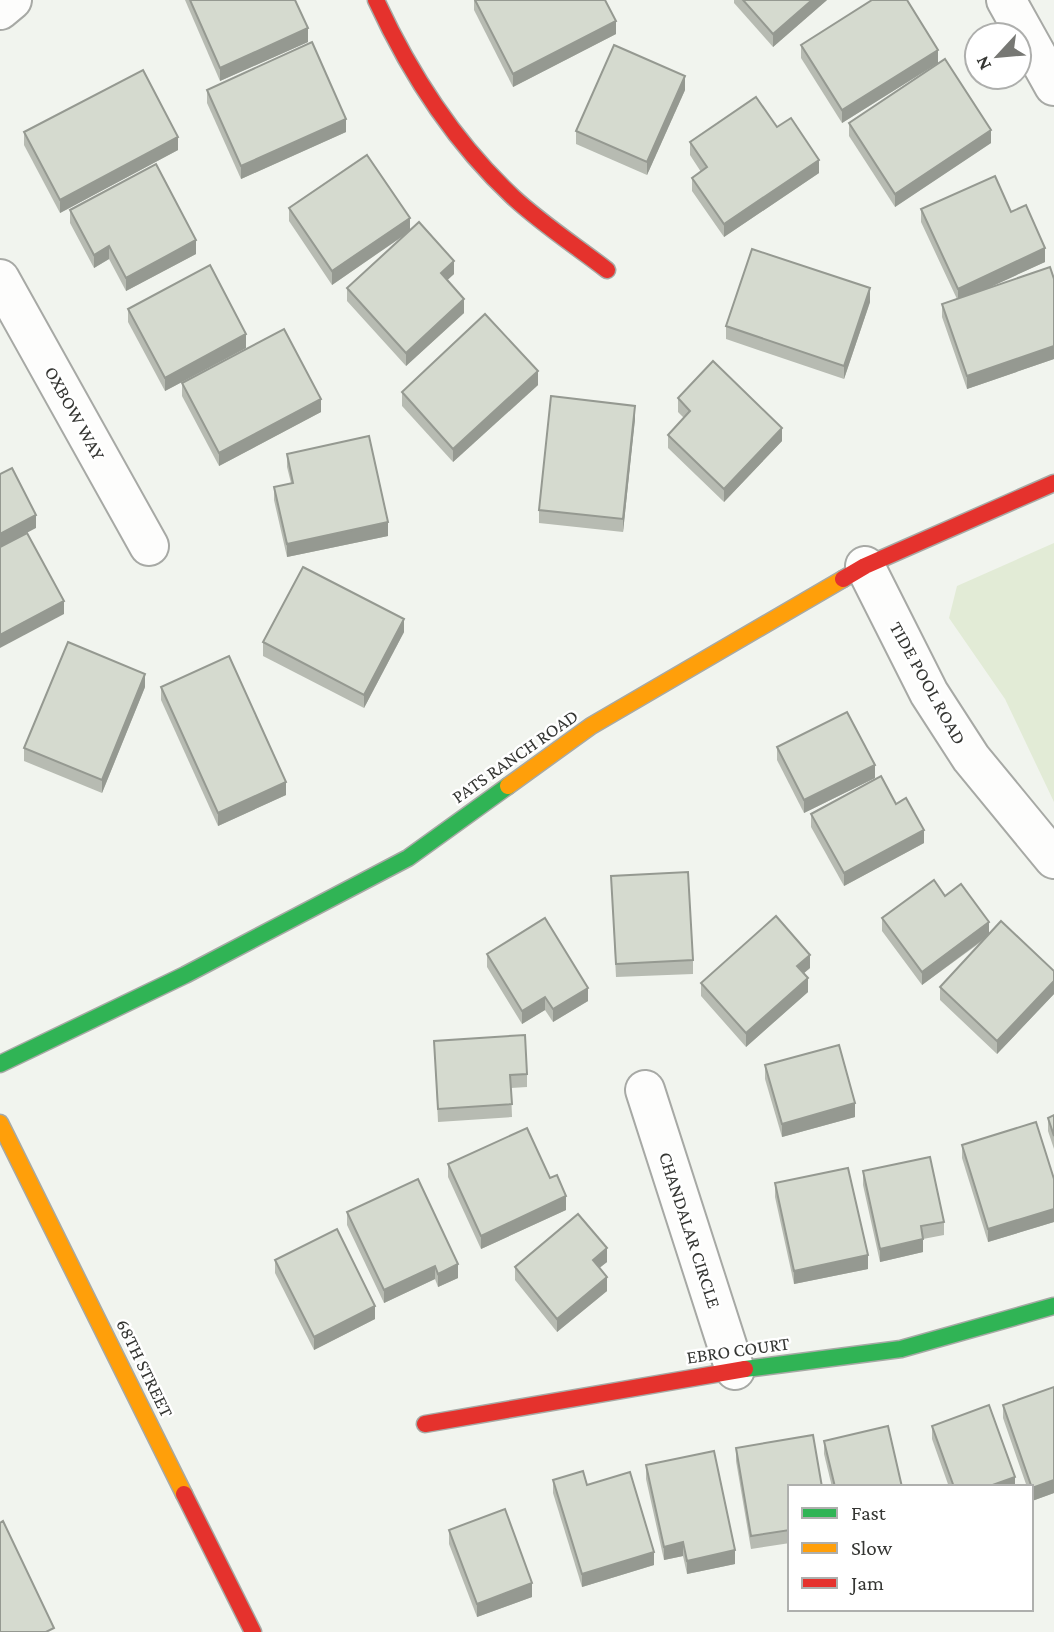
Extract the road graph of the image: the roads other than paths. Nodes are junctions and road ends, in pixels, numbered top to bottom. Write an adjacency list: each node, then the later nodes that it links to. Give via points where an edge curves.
1 (12, 0): 4 (street)
2 (376, 0): 6 (street, via 403,59 432,105 472,154 514,198)
3 (1006, 0): 5 (street)
4 (0, 10)
5 (1054, 86)
6 (607, 270)
7 (0, 279): 9 (street, OXBOW WAY)
8 (1054, 483): 10 (street, PATS RANCH ROAD)
9 (149, 546)
10 (865, 566): 11 (street, TIDE POOL ROAD, via 929,693 971,758); 12 (street, PATS RANCH ROAD, via 592,726 408,858 186,975)
11 (1054, 859)
12 (0, 1064)
13 (645, 1090): 16 (street, CHANDALAR CIRCLE)
14 (0, 1123): 18 (street, 68TH STREET)
15 (1054, 1307): 16 (street, EBRO COURT, via 901,1349)
16 (735, 1370): 17 (street, EBRO COURT)
17 (425, 1424)
18 (253, 1632)

